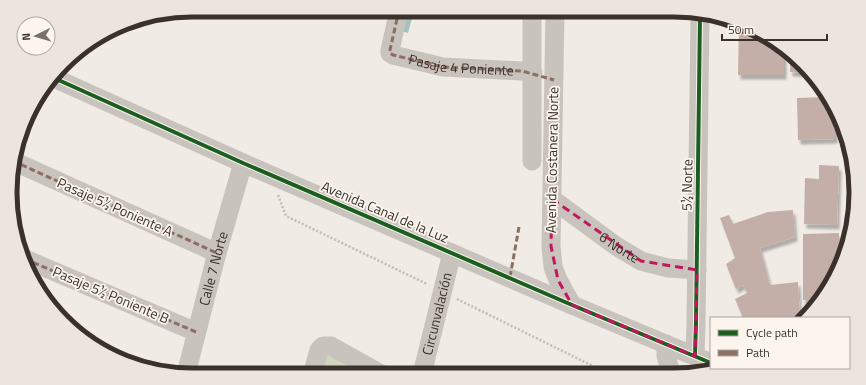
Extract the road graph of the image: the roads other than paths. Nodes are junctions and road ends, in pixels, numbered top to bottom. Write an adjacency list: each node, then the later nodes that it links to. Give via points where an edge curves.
1 (398, 17): 5 (street, Pasaje 4 Poniente, via 390,53 393,55 443,67 522,70)
2 (532, 17): 5 (street, Avenida Costanera Norte)
3 (555, 17): 10 (street, Avenida Costanera Norte)
4 (700, 19): 14 (street, 5½ Norte)
5 (533, 73): 7 (street, Avenida Costanera Norte)
6 (58, 80): 8 (street, Avenida Canal de la Luz)
7 (532, 161)
8 (243, 163): 11 (street, Calle 7 Norte); 12 (street, Avenida Canal de la Luz)
9 (20, 164): 11 (street, Pasaje 5½ Poniente A)
10 (552, 199): 14 (street, 6 Norte, via 641,261 668,268); 15 (street, Avenida Costanera Norte, via 553,267)
11 (217, 253): 16 (street, Calle 7 Norte)
12 (452, 253): 15 (street, Avenida Canal de la Luz); 22 (street, Circunvalación)
13 (31, 261): 16 (street, Pasaje 5½ Poniente B)
14 (697, 270): 18 (street, 5½ Norte)
15 (572, 305): 17 (street, Avenida Canal de la Luz)
16 (196, 332): 19 (street, Calle 7 Norte)
17 (666, 344): 18 (street, Avenida Canal de la Luz); 23 (street)
18 (707, 361)
19 (187, 368)
20 (314, 368): 21 (street, via 317,354 323,346 331,346)
21 (370, 368)
22 (423, 368)
23 (669, 368)

